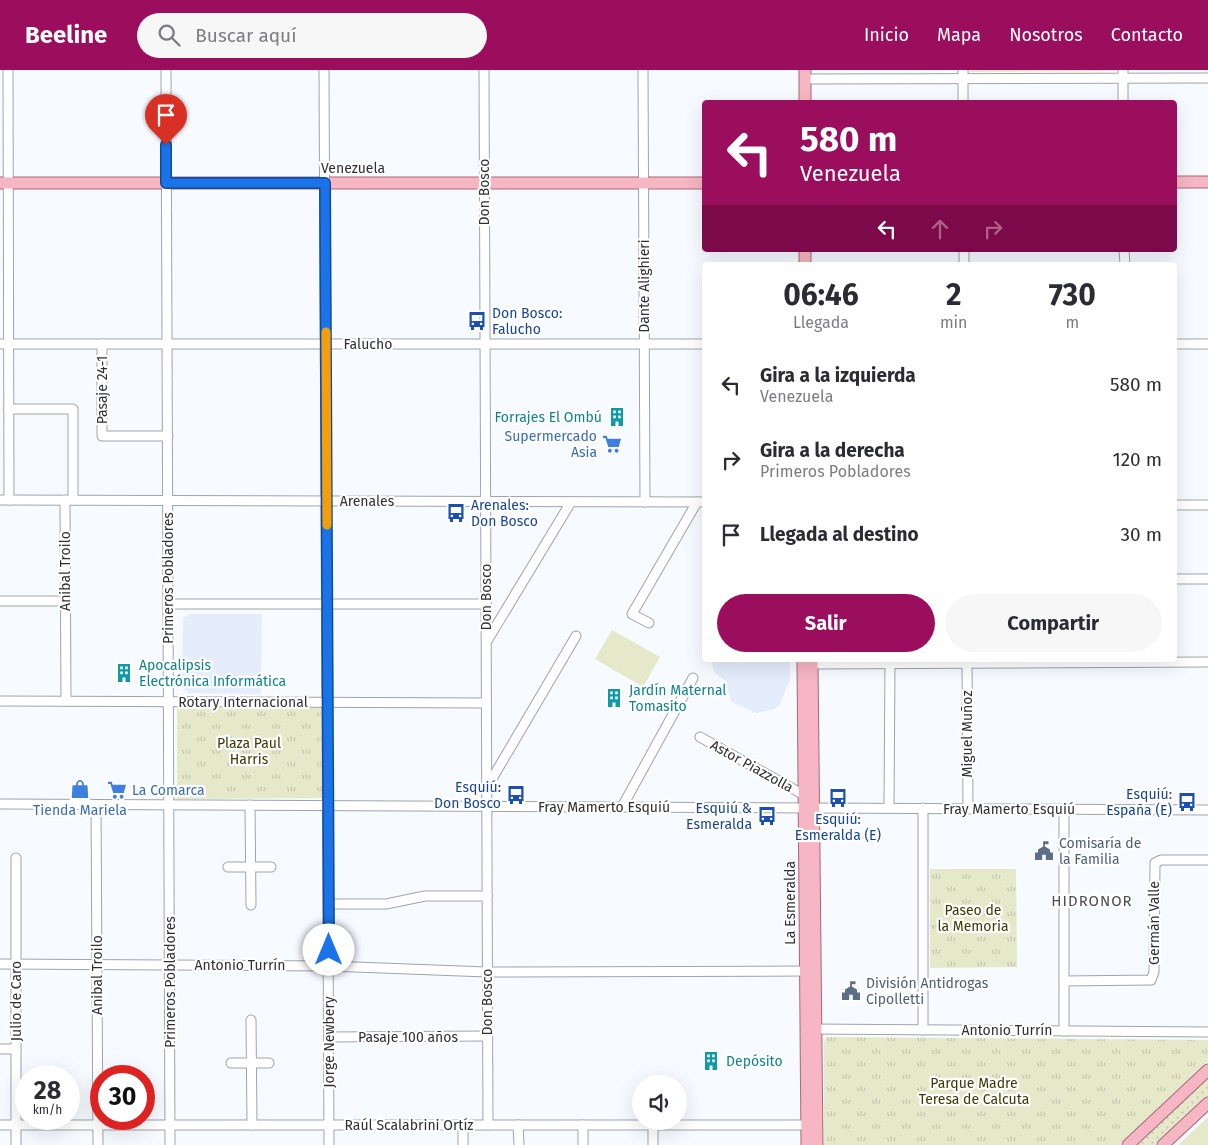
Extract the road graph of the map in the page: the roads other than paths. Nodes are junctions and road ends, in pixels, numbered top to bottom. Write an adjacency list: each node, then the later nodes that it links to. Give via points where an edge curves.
1 (8, 70): 15 (street)
2 (166, 70): 16 (street, Primeros Pobladores)
3 (324, 70): 17 (street, Jorge Newbery)
4 (484, 70): 18 (street, Don Bosco)
5 (643, 70): 19 (street, Dante Alighieri)
6 (805, 74): 7 (street); 10 (main road)
7 (963, 74): 8 (street); 11 (street)
8 (1123, 74): 9 (street); 12 (street)
9 (1208, 78)
10 (805, 100)
11 (963, 100)
12 (1123, 100)
13 (1177, 182): 14 (main road)
14 (1208, 182)
15 (4, 183): 16 (main road, Venezuela); 21 (street)
16 (166, 183): 17 (main road, Venezuela); 23 (street, Primeros Pobladores)
17 (325, 183): 18 (main road, Venezuela); 24 (street, Jorge Newbery)
18 (484, 183): 19 (main road, Venezuela); 25 (street, Don Bosco)
19 (643, 183): 20 (main road, Venezuela); 26 (street, Dante Alighieri)
20 (702, 183)
21 (4, 344): 22 (street, Falucho); 30 (street)
22 (102, 344): 23 (street, Falucho); 31 (street, Pasaje 24-1, via 102,436)
23 (167, 344): 24 (street, Falucho); 31 (street, Primeros Pobladores)
24 (326, 344): 25 (street, Falucho); 35 (street, Jorge Newbery)
25 (485, 344): 26 (street, Falucho); 36 (street, Don Bosco)
26 (644, 344): 27 (street, Falucho); 38 (street, Dante Alighieri)
27 (702, 344)
28 (1177, 344): 29 (street)
29 (1208, 344)
30 (9, 409): 32 (street); 33 (street, Pasaje 24-1, via 73,410)
31 (168, 436): 34 (street, Primeros Pobladores)
32 (4, 500): 33 (street, Arenales)
33 (69, 500): 34 (street, Arenales); 45 (street, Anibal Troilo)
34 (168, 500): 35 (street, Arenales); 46 (street, Primeros Pobladores)
35 (327, 501): 36 (street, Arenales); 47 (street, Jorge Newbery)
36 (486, 502): 37 (street, Arenales); 48 (street, Don Bosco)
37 (571, 502): 38 (street, Arenales); 51 (street)
38 (645, 502): 39 (street, Arenales)
39 (701, 502): 49 (street, via 632,614)
40 (1177, 505): 41 (street)
41 (1208, 505)
42 (1177, 579): 43 (street)
43 (1208, 579)
44 (0, 601): 45 (street)
45 (65, 601): 60 (street, Anibal Troilo)
46 (168, 604): 47 (street); 61 (street, Primeros Pobladores)
47 (328, 604): 48 (street); 62 (street, Jorge Newbery)
48 (486, 604): 51 (street, Don Bosco)
49 (649, 623)
50 (576, 636): 65 (street)
51 (486, 642): 63 (street, Don Bosco)
52 (809, 662): 66 (main road, La Esmeralda)
53 (809, 662): 74 (main road, La Esmeralda)
54 (890, 662): 55 (street); 75 (street)
55 (967, 662): 56 (street); 77 (street, Miguel Muñoz)
56 (1050, 662): 57 (street)
57 (1208, 662)
58 (693, 678): 73 (street)
59 (0, 701): 60 (street, Rotary Internacional)
60 (66, 701): 61 (street, Rotary Internacional)
61 (169, 702): 62 (street, Rotary Internacional); 69 (street, Primeros Pobladores)
62 (328, 702): 63 (street, Rotary Internacional); 71 (street, Jorge Newbery)
63 (486, 703): 65 (street, Don Bosco)
64 (700, 737): 66 (street, Astor Piazzolla)
65 (486, 789): 72 (street, Don Bosco)
66 (804, 795): 74 (main road, La Esmeralda)
67 (0, 804): 68 (street, Fray Mamerto Esquiú)
68 (96, 805): 69 (street, Fray Mamerto Esquiú); 90 (street, Anibal Troilo)
69 (169, 805): 70 (street, Fray Mamerto Esquiú); 91 (street, Primeros Pobladores)
70 (250, 805): 71 (street, Fray Mamerto Esquiú); 84 (street)
71 (329, 806): 72 (street, Fray Mamerto Esquiú); 86 (street, Jorge Newbery)
72 (486, 806): 73 (street, Fray Mamerto Esquiú); 85 (street, Don Bosco)
73 (622, 807): 74 (street, Fray Mamerto Esquiú)
74 (809, 807): 75 (street, Fray Mamerto Esquiú); 93 (main road, La Esmeralda)
75 (889, 808): 76 (street, Fray Mamerto Esquiú)
76 (923, 808): 77 (street, Fray Mamerto Esquiú); 98 (street)
77 (968, 809): 78 (street, Fray Mamerto Esquiú)
78 (1064, 809): 79 (street, Fray Mamerto Esquiú); 95 (street)
79 (1208, 810)
80 (16, 858): 89 (street, Julio de Caro)
81 (1208, 860): 95 (street, Germán Valle, via 1161,860 1155,864 1154,972 1151,980)
82 (228, 867): 84 (street)
83 (271, 867): 84 (street)
84 (250, 868): 87 (street)
85 (486, 896): 86 (street, via 426,896 386,904); 94 (street, Don Bosco)
86 (329, 904): 92 (street, Jorge Newbery)
87 (251, 905)
88 (0, 964): 89 (street, Antonio Turrín)
89 (16, 964): 90 (street, Antonio Turrín); 104 (street, Julio de Caro)
90 (97, 964): 91 (street, Antonio Turrín); 109 (street, Anibal Troilo)
91 (170, 965): 92 (street, Antonio Turrín); 115 (street, Primeros Pobladores)
92 (329, 966): 94 (street, Antonio Turrín); 102 (street, Jorge Newbery)
93 (810, 971): 94 (street); 97 (main road, La Esmeralda)
94 (487, 972): 101 (street, Don Bosco)
95 (1064, 981): 99 (street)
96 (251, 1020): 106 (street)
97 (811, 1029): 98 (street, Antonio Turrín); 124 (main road, La Esmeralda)
98 (923, 1030): 99 (street, Antonio Turrín)
99 (1064, 1031): 100 (street, Antonio Turrín)
100 (1208, 1032)
101 (487, 1036): 102 (street, Pasaje 100 años); 119 (street, Don Bosco)
102 (329, 1037): 117 (street, Jorge Newbery)
103 (0, 1049): 104 (street)
104 (16, 1049): 108 (street, Julio de Caro)
105 (231, 1063): 106 (street)
106 (251, 1063): 107 (street); 116 (street)
107 (269, 1063)
108 (16, 1065)
109 (98, 1065)
110 (1208, 1070): 138 (main road)
111 (1208, 1103): 139 (main road)
112 (0, 1124): 113 (street, Raúl Scalabrini Ortíz)
113 (15, 1124)
114 (155, 1124): 115 (street, Raúl Scalabrini Ortíz)
115 (170, 1124): 116 (street, Raúl Scalabrini Ortíz); 130 (street, Primeros Pobladores)
116 (252, 1124): 117 (street, Raúl Scalabrini Ortíz)
117 (329, 1124): 118 (street, Raúl Scalabrini Ortíz); 131 (street, Jorge Newbery)
118 (463, 1124): 119 (street, Raúl Scalabrini Ortíz); 132 (street)
119 (488, 1124): 120 (street, Raúl Scalabrini Ortíz)
120 (518, 1124): 121 (street, Raúl Scalabrini Ortíz); 133 (street)
121 (583, 1124): 122 (street, Raúl Scalabrini Ortíz); 134 (street)
122 (632, 1124)
123 (687, 1124): 124 (street, Raúl Scalabrini Ortíz)
124 (812, 1124): 136 (main road, La Esmeralda); 137 (main road, La Esmeralda)
125 (16, 1130): 128 (street, Julio de Caro)
126 (98, 1130): 129 (street, Anibal Troilo)
127 (653, 1130): 135 (street)
128 (16, 1145)
129 (98, 1145)
130 (170, 1145)
131 (329, 1145)
132 (463, 1145)
133 (518, 1145)
134 (584, 1145)
135 (653, 1145)
136 (807, 1145)
137 (818, 1145)
138 (1128, 1145)
139 (1163, 1145)

